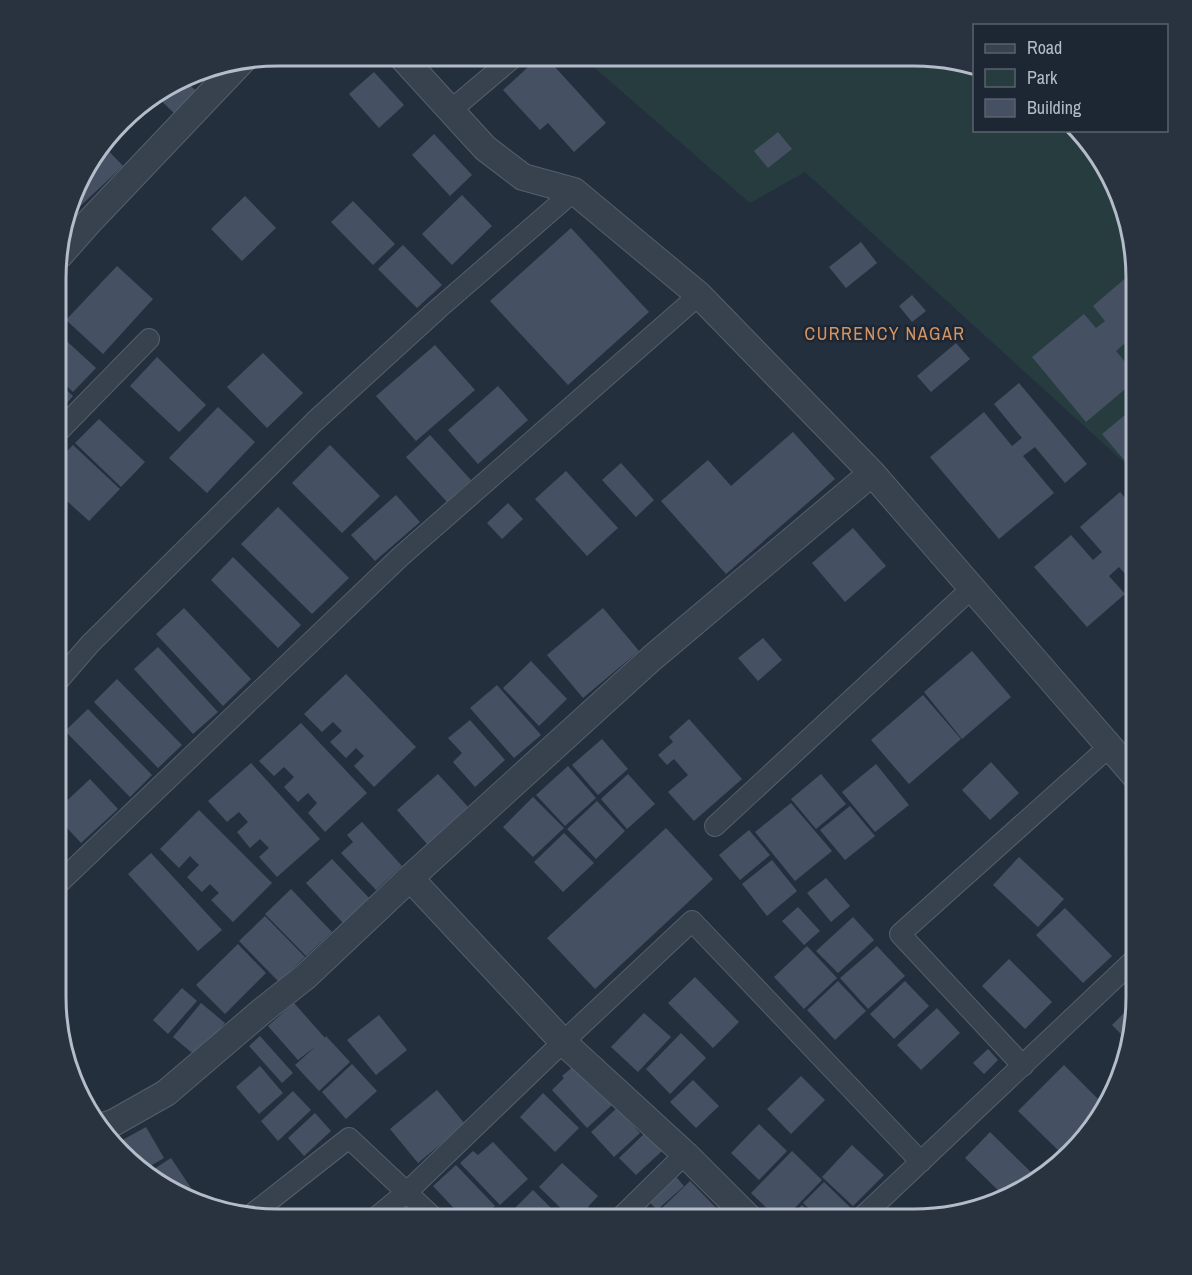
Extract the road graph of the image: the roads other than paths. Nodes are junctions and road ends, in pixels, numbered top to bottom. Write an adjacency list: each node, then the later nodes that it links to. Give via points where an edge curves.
1 (410, 66): 4 (street)
2 (503, 66): 4 (street)
3 (234, 71): 6 (street)
4 (450, 111): 5 (street, via 485,148 523,177)
5 (574, 190): 7 (street); 12 (street, via 315,421)
6 (69, 245)
7 (699, 295): 10 (street); 16 (street, via 400,557)
8 (149, 339): 9 (street)
9 (66, 424)
10 (872, 473): 11 (street); 17 (street, via 652,658)
11 (972, 588): 13 (street); 15 (street)
12 (66, 672)
13 (1110, 746): 14 (street); 20 (street, via 900,934)
14 (1126, 765)
15 (715, 826)
16 (66, 876)
17 (410, 878): 19 (street); 21 (street, via 305,977 166,1093)
18 (1126, 968): 20 (street)
19 (563, 1042): 22 (street); 23 (street, via 692,921); 24 (street)
20 (1023, 1066): 23 (street)
21 (109, 1124)
22 (685, 1154): 28 (street); 29 (street)
23 (921, 1162): 30 (street)
24 (407, 1192): 25 (street, via 349,1138); 26 (street); 27 (street)
25 (259, 1208)
26 (386, 1209)
27 (425, 1209)
28 (629, 1209)
29 (740, 1209)
30 (871, 1209)

